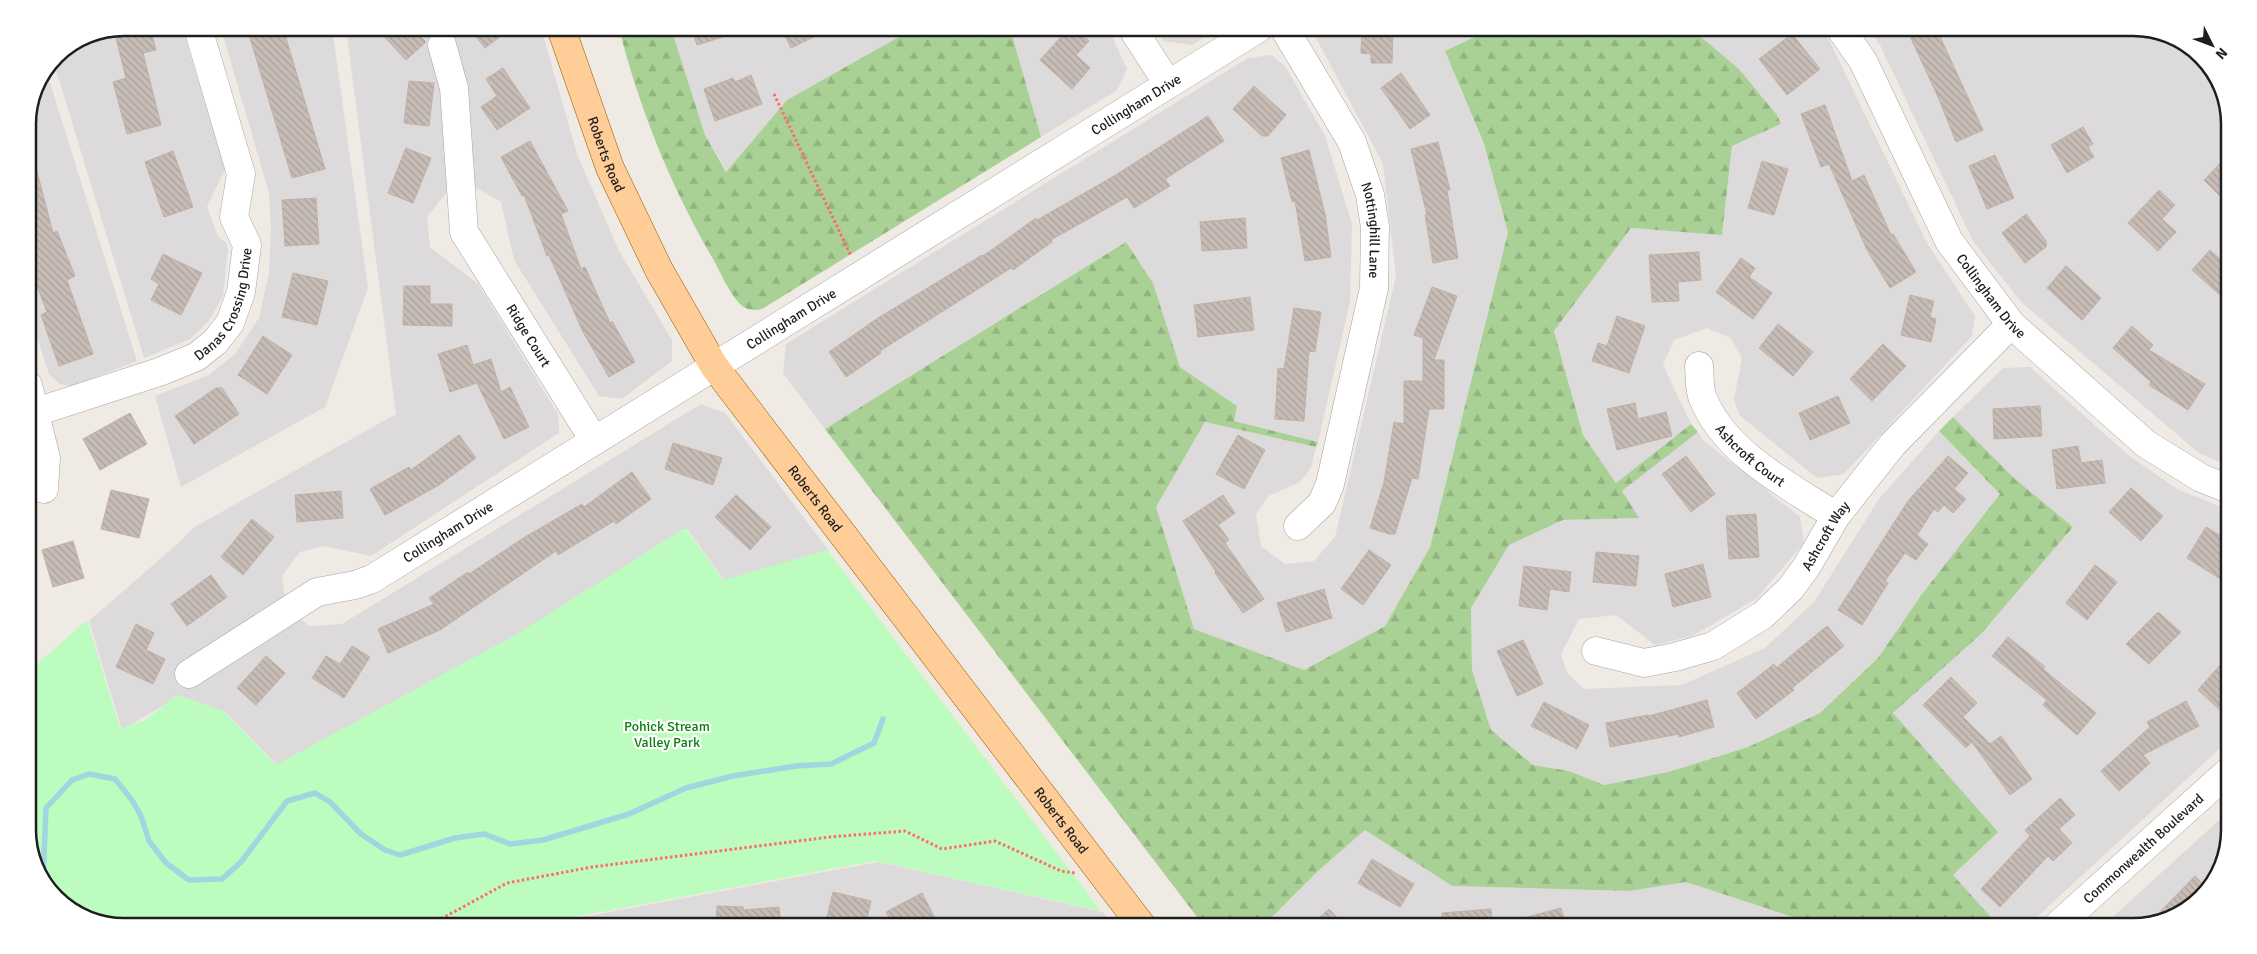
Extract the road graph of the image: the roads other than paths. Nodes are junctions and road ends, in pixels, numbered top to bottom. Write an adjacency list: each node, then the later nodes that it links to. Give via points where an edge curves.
1 (200, 36): 12 (street, Danas Crossing Drive, via 241,174 234,217 247,245 241,292 230,323 215,342 196,357)
2 (564, 36): 10 (main road, Roberts Road, via 610,168 659,270)
3 (1137, 36): 8 (street)
4 (1246, 36): 8 (street, Collingham Drive)
5 (1289, 36): 17 (street, Nottinghill Lane, via 1352,142 1370,195 1375,227 1374,288 1330,484 1322,503)
6 (1845, 36): 9 (street, Collingham Drive, via 1863,62 1949,241)
7 (442, 45): 13 (street, Ridge Court, via 454,88 464,232)
8 (1168, 84): 10 (street, Collingham Drive)
9 (2011, 324): 14 (street, Collingham Drive, via 2146,444 2201,478); 16 (street, Ashcroft Way, via 1892,445)
10 (714, 366): 13 (street, Collingham Drive); 21 (main road, Roberts Road)
11 (1699, 366): 16 (street, Ashcroft Court, via 1702,396 1714,419 1732,440 1760,467)
12 (36, 412): 15 (street, via 46,458)
13 (594, 440): 19 (street, Collingham Drive, via 372,579 317,592)
14 (2221, 485)
15 (44, 489)
16 (1836, 516): 18 (street, Ashcroft Way, via 1808,566 1791,588 1763,615 1733,635 1694,653 1654,662 1644,663)
17 (1298, 526)
18 (1596, 651)
19 (188, 674)
20 (2221, 779): 22 (street, Commonwealth Boulevard)
21 (1136, 918)
22 (2066, 918)

